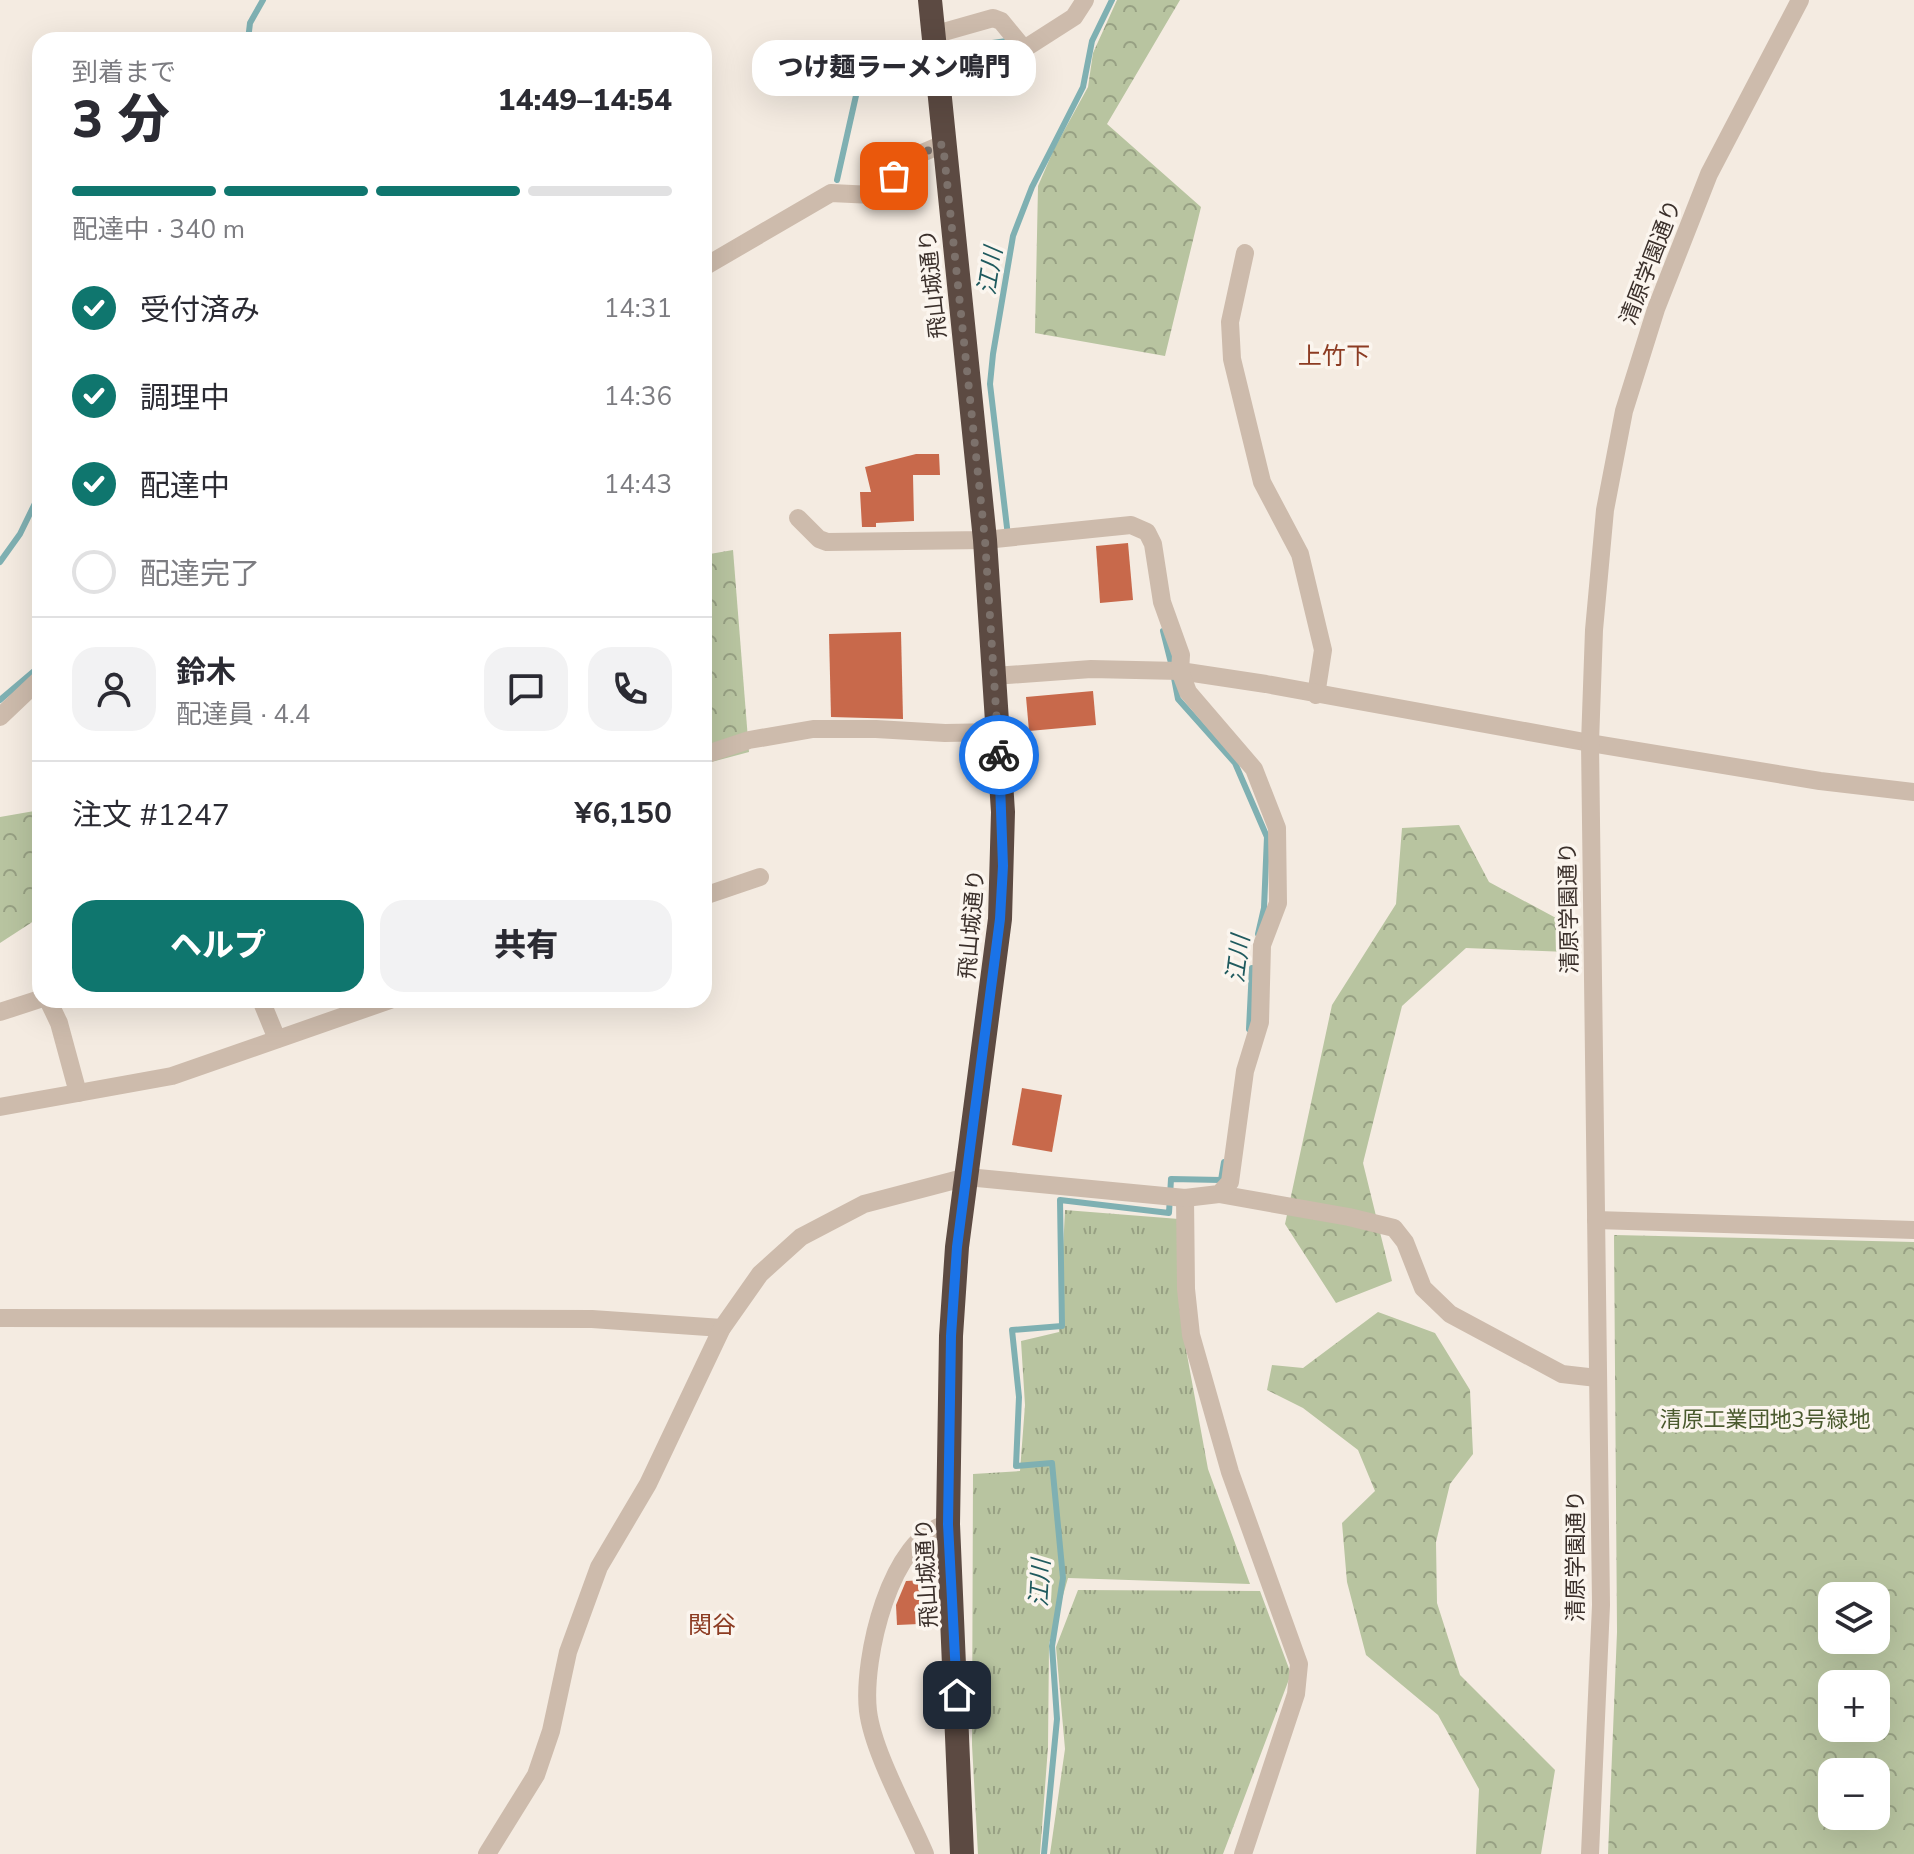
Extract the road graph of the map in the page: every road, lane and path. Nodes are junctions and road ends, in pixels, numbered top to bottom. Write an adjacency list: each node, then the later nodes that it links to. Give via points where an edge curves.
1 (930, 0): 4 (highway, 飛山城通り)
2 (1085, 0): 4 (street, via 1074,17 1024,49 993,18)
3 (1800, 0): 16 (street, 清原学園通り, via 1709,174 1656,309 1624,411 1605,510)
4 (933, 35): 5 (highway, 飛山城通り)
5 (943, 144): 7 (street, via 915,156 873,195 831,193); 9 (highway, 飛山城通り)
6 (1245, 253): 13 (street, via 1230,322 1232,359 1262,482 1300,554 1323,650)
7 (712, 262)
8 (798, 518): 9 (street, via 827,542)
9 (985, 540): 10 (street, via 1131,525 1147,532 1162,602 1181,655); 11 (highway, 飛山城通り)
10 (1180, 671): 11 (street, via 1091,669); 13 (street); 30 (street, via 1188,692 1254,769 1277,828 1278,903 1262,945 1260,1022 1245,1071 1230,1182)
11 (994, 676): 15 (highway, 飛山城通り)
12 (32, 687): 14 (street)
13 (1316, 695): 16 (street)
14 (0, 717)
15 (998, 732): 17 (street, via 813,729); 29 (highway, 飛山城通り, via 1000,919)
16 (1590, 743): 18 (street); 32 (street, 清原学園通り)
17 (712, 752)
18 (1914, 792)
19 (760, 877): 20 (street)
20 (712, 893)
21 (32, 1002): 25 (street)
22 (52, 1008): 27 (street)
23 (264, 1008): 26 (street)
24 (367, 1008): 26 (street)
25 (0, 1012)
26 (277, 1039): 27 (street, via 172,1076)
27 (78, 1093): 28 (street)
28 (0, 1107)
29 (967, 1177): 31 (street); 35 (street, via 864,1204 801,1237 760,1274); 37 (highway, 飛山城通り, via 951,1336)
30 (1219, 1194): 31 (street); 36 (street, via 1394,1228 1423,1288 1450,1314 1562,1374)
31 (1185, 1198): 41 (street, via 1191,1335 1230,1472 1299,1664 1296,1694)
32 (1596, 1220): 33 (street); 36 (street, 清原学園通り)
33 (1914, 1230)
34 (0, 1318): 35 (street, via 592,1319)
35 (722, 1328): 38 (street, via 648,1484 599,1567 568,1652 536,1775)
36 (1597, 1378): 42 (street, 清原学園通り, via 1601,1605)
37 (948, 1524): 39 (street, via 920,1537 897,1570 880,1614 867,1679 875,1739); 40 (highway, 飛山城通り)
38 (487, 1854)
39 (925, 1854)
40 (962, 1854)
41 (1243, 1854)
42 (1590, 1854)

